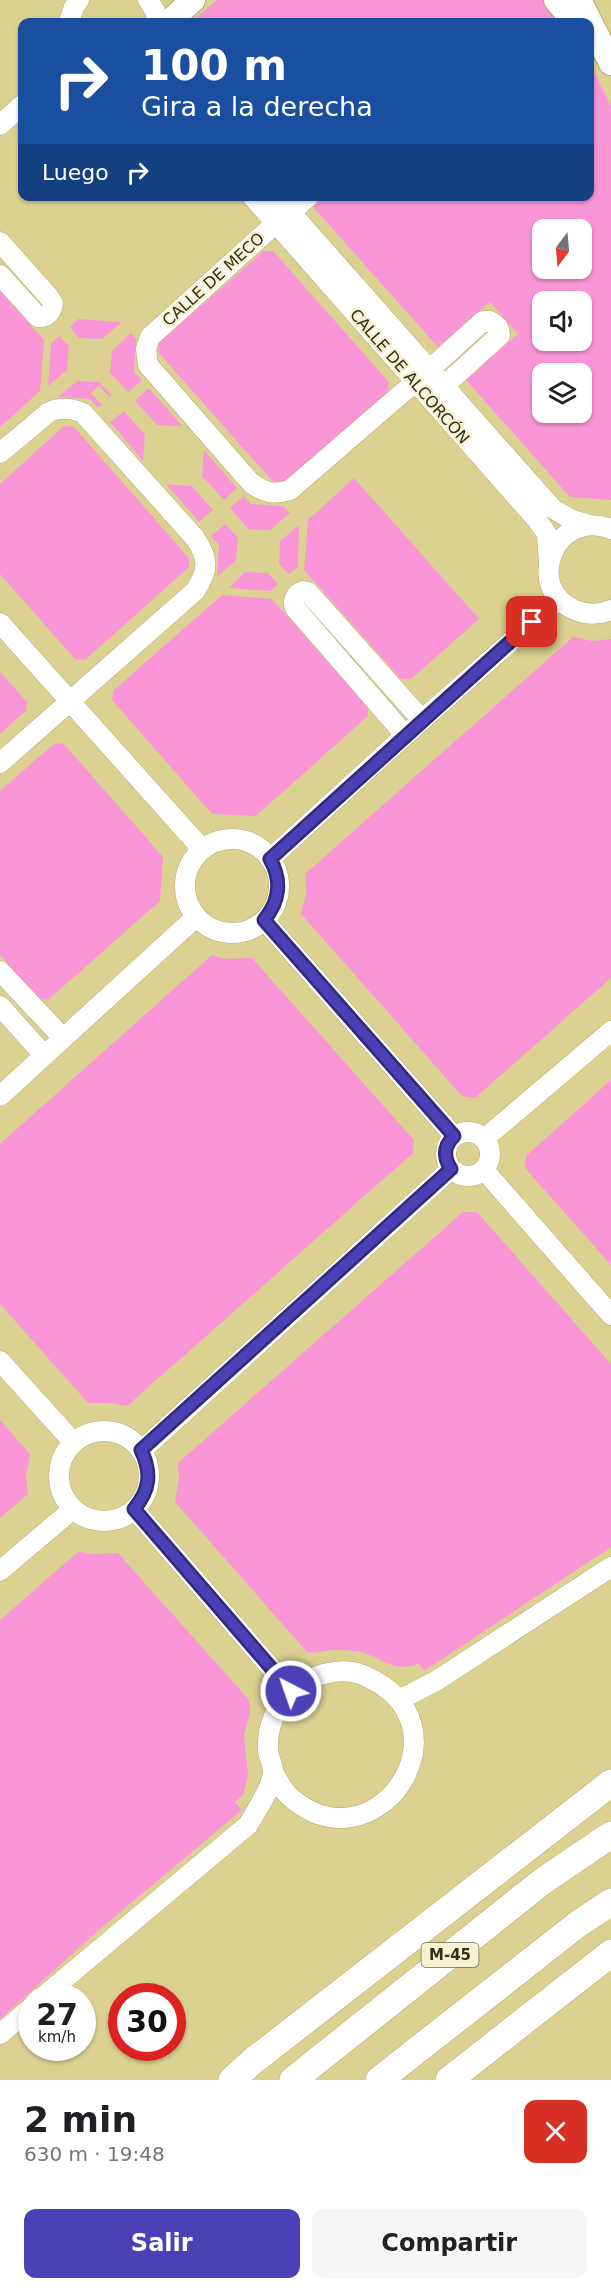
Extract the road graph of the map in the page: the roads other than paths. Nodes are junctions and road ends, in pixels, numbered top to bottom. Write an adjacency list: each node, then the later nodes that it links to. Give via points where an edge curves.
1 (193, 0): 4 (main road)
2 (556, 0): 5 (main road)
3 (579, 0): 6 (main road)
4 (160, 11)
5 (571, 18)
6 (588, 18)
7 (594, 30): 9 (main road)
8 (594, 46): 10 (main road)
9 (611, 63)
10 (611, 68)
11 (18, 109): 12 (street)
12 (0, 125)
13 (259, 201): 16 (street, CALLE DE ALCORCÓN)
14 (278, 201): 16 (street, CALLE DE ALCORCÓN)
15 (303, 201): 16 (street, CALLE DE MECO)
16 (283, 218): 19 (street, CALLE DE ALCORCÓN); 19 (street, CALLE DE MECO, via 150,337 146,349 148,365 155,375 251,483 271,494 290,490)
17 (0, 242): 18 (street, via 49,297 52,303 48,314 38,317)
18 (0, 276)
19 (422, 376): 20 (street, CALLE DE ALCORCÓN); 20 (street, via 483,321 498,327 500,335); 23 (street, CALLE DE ALCORCÓN, via 547,534)
20 (444, 386): 22 (street, CALLE DE ALCORCÓN, via 552,508 572,520)
21 (0, 453): 27 (street, via 56,408 83,413 206,553 206,570 195,591)
22 (604, 527): 23 (street, via 567,533 558,541)
23 (549, 563): 24 (street, CALLE DE ALCORCÓN, via 552,588)
24 (559, 599): 25 (street, via 582,613); 28 (street)
25 (611, 610)
26 (0, 623): 27 (street)
27 (70, 703): 30 (street); 31 (street)
28 (422, 720): 29 (street); 29 (street, via 309,592 296,595 295,608)
29 (405, 735): 32 (street)
30 (0, 763)
31 (202, 849): 32 (street, via 222,840 243,841); 33 (street, via 189,866 184,887)
32 (270, 859): 34 (street, via 277,874 278,891 274,907)
33 (196, 917): 34 (street, via 213,930 235,933 256,927); 38 (street)
34 (264, 920): 41 (street)
35 (0, 971): 38 (street)
36 (0, 1006): 39 (street)
37 (611, 1030): 42 (street)
38 (63, 1038): 39 (street)
39 (44, 1056): 40 (street)
40 (0, 1096)
41 (454, 1136): 42 (street, via 468,1131); 43 (street, via 445,1154)
42 (484, 1139): 44 (street, via 490,1157)
43 (451, 1169): 44 (street, via 469,1177); 48 (street)
44 (484, 1170): 45 (street)
45 (611, 1315)
46 (0, 1361): 47 (street)
47 (74, 1443): 48 (street, via 87,1434 102,1431 117,1433); 49 (street, via 59,1468 64,1497)
48 (141, 1450): 50 (street, via 149,1475 145,1493)
49 (73, 1509): 50 (street, via 84,1517 104,1521 123,1517); 52 (street)
50 (134, 1509): 53 (street)
51 (611, 1567): 54 (street, via 436,1681)
52 (0, 1571)
53 (291, 1691): 54 (street, via 311,1678 343,1672 381,1683); 55 (street, via 277,1708 269,1729 268,1751)
54 (399, 1700): 55 (street, via 410,1721 414,1745 410,1769 398,1790 379,1807 356,1816 331,1817 307,1809 287,1794)
55 (273, 1772): 60 (street, via 248,1825)
56 (611, 1783): 63 (highway)
57 (611, 1835): 64 (highway, M-45, via 543,1881)
58 (611, 1902): 65 (highway)
59 (611, 1953): 66 (highway)
60 (60, 1983)
61 (18, 2019): 62 (street)
62 (0, 2034)
63 (232, 2080)
64 (293, 2080)
65 (379, 2080)
66 (449, 2080)

